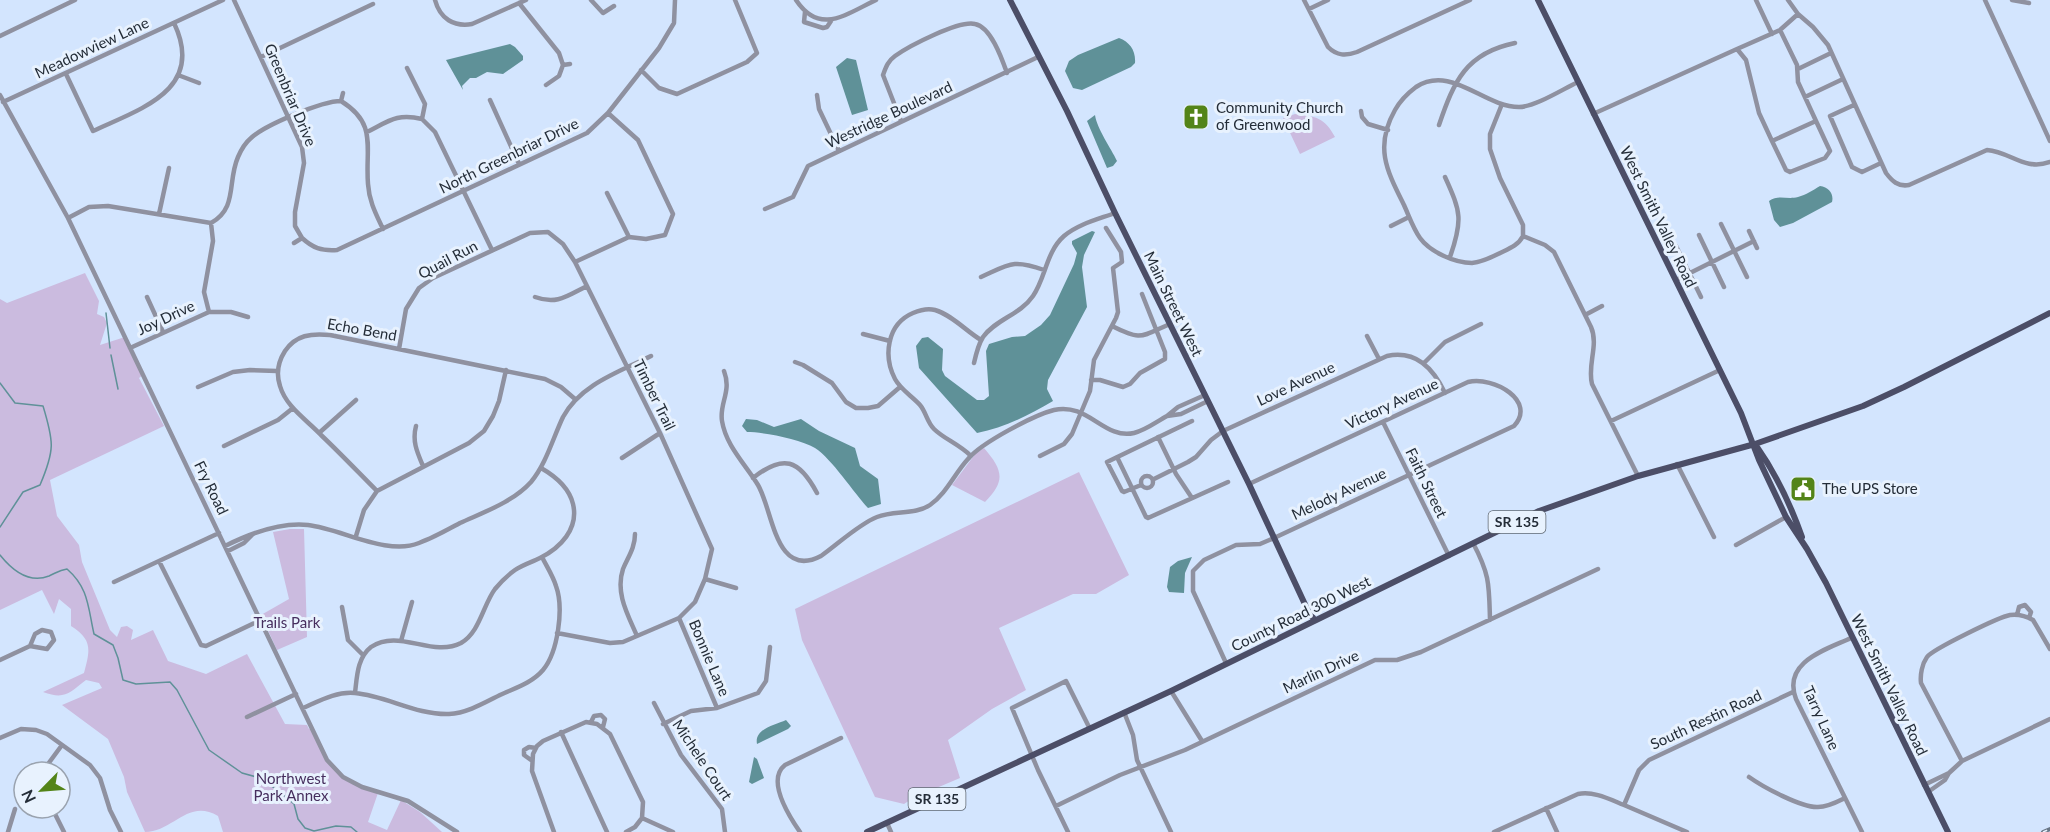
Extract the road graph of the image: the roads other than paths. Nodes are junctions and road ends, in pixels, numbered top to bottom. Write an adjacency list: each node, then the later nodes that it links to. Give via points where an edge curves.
1 (75, 0): 29 (street)
2 (223, 0): 26 (street, Meadowview Lane)
3 (234, 0): 33 (street, Greenbriar Drive)
4 (435, 0): 20 (street, via 444,18 455,25 472,24)
5 (526, 0): 20 (street)
6 (591, 0): 23 (street, via 603,13)
7 (675, 0): 39 (street, North Greenbriar Drive, via 674,22)
8 (735, 0): 39 (street, via 757,53 747,62 677,94 659,88)
9 (796, 0): 10 (street, via 811,17 831,21)
10 (876, 0)
11 (1010, 0): 34 (main road, Main Street West)
12 (1304, 0): 24 (street)
13 (1328, 0): 24 (street)
14 (1470, 0): 24 (street, via 1357,52 1340,54 1328,47)
15 (1538, 0): 44 (main road, West Smith Valley Road)
16 (1756, 0): 28 (street)
17 (1788, 0): 25 (street)
18 (1985, 0): 68 (street)
19 (2012, 0): 21 (street)
20 (519, 3): 36 (street, via 559,53)
21 (2029, 3)
22 (373, 4): 33 (street)
23 (614, 6)
24 (1308, 9)
25 (1798, 14): 27 (street); 32 (street, via 1813,27)
26 (174, 23): 41 (street, Meadowview Lane); 42 (street, via 181,36)
27 (1780, 30): 28 (street); 38 (street)
28 (1772, 34): 31 (street)
29 (0, 36)
30 (1515, 43): 46 (street, via 1472,62)
31 (1737, 49): 59 (street); 67 (street, via 1746,60 1759,113)
32 (1831, 53): 38 (street); 43 (street)
33 (261, 57): 60 (street, Greenbriar Drive)
34 (1038, 57): 40 (street, Westridge Boulevard); 78 (main road, Main Street West)
35 (570, 64): 36 (street)
36 (563, 65): 47 (street, via 559,76)
37 (407, 68): 61 (street, via 425,104)
38 (1798, 69): 51 (street, via 1798,82)
39 (641, 70): 58 (street, North Greenbriar Drive)
40 (1007, 73): 62 (street, Westridge Boulevard); 62 (street, via 983,28 975,23 945,29 887,64 883,75)
41 (66, 74): 42 (street, via 93,131 154,103); 54 (street, Meadowview Lane)
42 (178, 75): 45 (street)
43 (1843, 79): 51 (street); 56 (street)
44 (1578, 82): 55 (street, via 1527,106); 59 (main road, West Smith Valley Road)
45 (199, 83)
46 (1456, 84): 55 (street); 64 (street); 65 (street, via 1438,79 1416,87 1398,106)
47 (546, 85)
48 (343, 93): 53 (street)
49 (0, 94): 54 (street, Fry Road)
50 (817, 94): 69 (street, via 819,109)
51 (1805, 97): 63 (street)
52 (490, 100): 72 (street)
53 (341, 101): 60 (street, via 318,104); 66 (street, via 357,112)
54 (3, 102): 80 (street, Fry Road)
55 (1502, 104): 90 (street, via 1490,134 1490,149 1523,225)
56 (1854, 105): 71 (street); 71 (street, via 1830,116 1852,167 1862,172)
57 (1361, 111): 65 (street, via 1368,124)
58 (608, 113): 72 (street, North Greenbriar Drive, via 587,133); 91 (street, via 638,140 673,214 665,235)
59 (1593, 114): 106 (main road, West Smith Valley Road)
60 (289, 118): 82 (street, via 258,133 243,147 228,207); 92 (street, Greenbriar Drive, via 302,147 304,163 295,212 295,226)
61 (422, 119): 66 (street, via 395,117); 75 (street, via 435,132)
62 (901, 121): 69 (street, Westridge Boulevard)
63 (1816, 122): 67 (street); 67 (street, via 1830,151 1825,158 1794,172 1786,170)
64 (1439, 125)
65 (1388, 130): 81 (street, via 1384,163)
66 (367, 132): 86 (street, via 371,204)
67 (1772, 141)
68 (2050, 141)
69 (839, 151): 77 (street, Westridge Boulevard, via 808,166 793,197)
70 (2050, 162): 71 (street, via 2033,165 1987,150 1903,186 1890,179)
71 (1881, 163)
72 (519, 164): 75 (street, North Greenbriar Drive)
73 (169, 168): 79 (street)
74 (1444, 177): 99 (street, via 1459,213)
75 (464, 191): 86 (street, North Greenbriar Drive); 97 (street)
76 (607, 193): 91 (street)
77 (765, 208)
78 (1114, 213): 102 (street, via 1063,237); 118 (main road, Main Street West)
79 (159, 214): 80 (street, via 89,207); 82 (street)
80 (68, 218): 127 (street, Fry Road)
81 (1409, 218): 84 (street); 99 (street, via 1426,244)
82 (211, 223): 114 (street, via 213,241 204,292)
83 (1721, 224): 98 (street)
84 (1391, 226)
85 (1106, 228): 120 (street, via 1122,260 1113,268 1118,312)
86 (383, 229): 92 (street, North Greenbriar Drive, via 336,250 322,251)
87 (1749, 231): 93 (street)
88 (549, 232): 97 (street, Quail Run, via 530,233); 100 (street, Timber Trail)
89 (1699, 235): 101 (street)
90 (1523, 236): 99 (street, via 1513,247 1482,261); 116 (street, via 1554,252)
91 (629, 237): 100 (street)
92 (302, 238): 94 (street)
93 (1754, 241): 96 (street); 98 (street)
94 (294, 243)
95 (1676, 246): 103 (street)
96 (1757, 248)
97 (492, 250): 128 (street, Quail Run, via 419,288 406,309)
98 (1734, 251): 101 (street); 105 (street)
99 (1450, 257)
100 (575, 262): 107 (street, Timber Trail)
101 (1712, 262): 103 (street); 108 (street)
102 (1044, 270): 104 (street, via 1017,263); 125 (street, via 1027,304)
103 (1690, 273): 106 (street); 112 (street)
104 (981, 277)
105 (1747, 277)
106 (1676, 280): 136 (main road, West Smith Valley Road)
107 (587, 286): 111 (street, via 561,300); 134 (street, Timber Trail)
108 (1724, 287)
109 (1142, 294): 121 (street)
110 (147, 297): 122 (street)
111 (535, 297)
112 (1701, 297)
113 (1602, 306): 116 (street)
114 (209, 312): 117 (street, Joy Drive); 122 (street, Joy Drive)
115 (2050, 313): 157 (main road, SR 135, via 1863,406)
116 (1585, 315): 149 (street, via 1594,338 1589,374)
117 (248, 317)
118 (1170, 324): 121 (street); 143 (main road, Main Street West)
119 (1481, 324): 133 (street, via 1445,342)
120 (1112, 326): 121 (street, via 1136,337); 139 (street, via 1094,360)
121 (1156, 330): 139 (street, via 1165,352 1163,361 1123,387)
122 (163, 332): 127 (street, Joy Drive)
123 (863, 334): 126 (street)
124 (1367, 336): 130 (street)
125 (981, 340): 126 (street, via 943,313 929,309 900,321); 132 (street)
126 (890, 341): 141 (street, via 889,364)
127 (130, 348): 177 (street, Fry Road)
128 (399, 349): 135 (street, Echo Bend); 137 (street, Echo Bend, via 315,333 290,344)
129 (651, 356): 134 (street)
130 (1379, 359): 133 (street, Love Avenue, via 1401,354); 153 (street, Love Avenue)
131 (795, 362): 141 (street, via 832,383 846,402 856,408 878,406)
132 (974, 363)
133 (1424, 363): 142 (street, via 1437,377)
134 (627, 368): 144 (street, via 594,383); 155 (street, Timber Trail)
135 (506, 370): 144 (street, Echo Bend, via 545,379); 164 (street, via 499,401 483,431 469,443)
136 (1720, 370): 149 (street); 157 (main road, West Smith Valley Road)
137 (277, 371): 140 (street, via 233,372); 146 (street, via 280,387)
138 (724, 371): 169 (street, via 728,389 722,422)
139 (1091, 380): 147 (street)
140 (198, 387)
141 (900, 387): 159 (street, via 920,405 932,427)
142 (1444, 393): 150 (street, Victory Avenue); 152 (street, Victory Avenue, via 1474,381 1502,386 1520,408 1520,420)
143 (1206, 398): 147 (street, via 1180,414 1167,416 1136,432 1119,433); 153 (main road, Main Street West)
144 (575, 399): 165 (street)
145 (356, 400): 154 (street)
146 (293, 408): 154 (street); 158 (street, via 278,420)
147 (1081, 412): 159 (street, via 1049,412 989,441); 160 (street, via 1069,439)
148 (1192, 421): 156 (street)
149 (1611, 421): 168 (street)
150 (1383, 422): 167 (street, Faith Street); 171 (street, Victory Avenue)
151 (416, 426): 164 (street, via 413,435)
152 (1514, 426): 167 (street, Melody Avenue)
153 (1223, 431): 166 (street, Love Avenue, via 1196,457); 171 (main road, Main Street West)
154 (319, 433): 173 (street)
155 (660, 433): 162 (street); 190 (street, Timber Trail, via 712,549)
156 (1158, 437): 161 (street); 166 (street)
157 (1755, 444): 163 (main road, County Road 300 West / SR 135); 176 (main road, West Smith Valley Road); 185 (main road, West Smith Valley Road, via 1793,512)
158 (224, 446)
159 (971, 456): 169 (street, via 926,507 877,516 821,556 807,561 798,560 782,547)
160 (1040, 456)
161 (1117, 457): 172 (street); 172 (street, via 1107,462 1122,491)
162 (621, 458)
163 (1677, 464): 168 (main road, County Road 300 West / SR 135); 180 (street)
164 (423, 466): 173 (street)
165 (540, 468): 179 (street, via 516,496 417,544 388,546); 187 (street, via 554,475 566,489 574,510 566,538)
166 (1174, 469): 172 (street, Love Avenue, via 1145,488 1141,484); 175 (street)
167 (1408, 474): 181 (street, Melody Avenue); 186 (street, Faith Street)
168 (1638, 476): 182 (main road, County Road 300 West / SR 135, via 1539,511)
169 (753, 478): 174 (street, via 771,465 788,463 805,473)
170 (1228, 482): 175 (street)
171 (1250, 484): 181 (main road, Main Street West)
172 (1132, 489): 175 (street, via 1148,518)
173 (377, 491): 179 (street, via 364,510)
174 (817, 493)
175 (1192, 498)
176 (1786, 517): 183 (street); 185 (main road, West Smith Valley Road)
177 (219, 533): 184 (street, Fry Road); 188 (street)
178 (635, 534): 202 (street, via 635,544 622,571 621,599)
179 (356, 536): 184 (street, via 308,525 284,526)
180 (1714, 537)
181 (1274, 538): 198 (main road, Main Street West); 210 (street, Melody Avenue, via 1260,544 1236,545 1204,560 1193,571 1193,591)
182 (1473, 543): 186 (main road, County Road 300 West / SR 135); 200 (street, via 1489,577)
183 (1737, 545)
184 (227, 548): 199 (street, Fry Road)
185 (1807, 549): 203 (main road, West Smith Valley Road)
186 (1449, 556): 198 (main road, County Road 300 West / SR 135)
187 (542, 557): 201 (street, via 557,588); 204 (street, via 515,570 494,590 473,631 462,643 444,648)
188 (159, 561): 191 (street); 199 (street, via 201,645)
189 (1598, 569): 200 (street, Marlin Drive)
190 (705, 579): 192 (street); 196 (street, Timber Trail, via 695,602)
191 (114, 582)
192 (736, 588)
193 (412, 602): 204 (street)
194 (342, 607): 208 (street, via 348,640)
195 (2017, 615): 197 (street); 197 (street, via 2019,607 2025,605 2031,612); 234 (street, via 1935,650 1921,672 1929,701)
196 (679, 618): 202 (street); 217 (street, Bonnie Lane)
197 (2029, 618): 207 (street)
198 (1314, 619): 210 (main road, County Road 300 West / SR 135)
199 (261, 620): 214 (street, Fry Road)
200 (1490, 620): 228 (street, Marlin Drive, via 1421,652 1397,660 1375,660)
201 (557, 633): 202 (street, via 610,643); 213 (street, via 543,670 530,681 466,711 432,713)
202 (637, 636)
203 (1851, 638): 212 (street, Tarry Lane, via 1803,663 1795,674); 238 (main road, West Smith Valley Road)
204 (401, 640): 208 (street, via 384,641)
205 (30, 646): 205 (street, via 47,649 54,640 51,632 42,630 35,634); 209 (street)
206 (770, 647): 217 (street, via 766,681 758,693)
207 (2050, 649)
208 (363, 655): 213 (street)
209 (0, 660)
210 (1226, 663): 211 (main road, County Road 300 West / SR 135)
211 (1171, 691): 218 (main road, County Road 300 West / SR 135); 228 (street)
212 (1793, 692): 240 (street, Tarry Lane); 241 (street, South Restin Road, via 1650,760 1639,770)
213 (355, 693): 216 (street, via 335,695)
214 (296, 694): 216 (street, Fry Road); 219 (street)
215 (654, 704): 222 (street, Michele Court)
216 (303, 708): 247 (street, Fry Road, via 327,760 343,777 408,801)
217 (717, 708): 222 (street, via 691,711)
218 (1124, 712): 224 (main road, County Road 300 West / SR 135); 235 (street)
219 (247, 717)
220 (2050, 719): 234 (street)
221 (591, 722): 223 (street); 223 (street, via 594,716 601,715 605,719); 225 (street)
222 (663, 724): 252 (street, Michele Court, via 722,809)
223 (603, 727): 244 (street, via 613,738 643,802)
224 (1090, 729): 231 (main road, County Road 300 West / SR 135); 231 (street, via 1068,683 1064,682 1012,708)
225 (561, 732): 230 (street); 249 (street)
226 (0, 738): 229 (street, via 28,728 47,734)
227 (842, 738): 253 (street, via 779,769 777,785 782,800)
228 (1202, 741): 235 (street, Marlin Drive)
229 (62, 745): 232 (street); 246 (street, via 96,771)
230 (536, 748): 233 (street); 233 (street, via 524,750 525,757)
231 (1032, 755): 242 (street); 245 (main road, County Road 300 West / SR 135)
232 (51, 760)
233 (531, 760): 248 (street)
234 (1962, 761): 236 (street)
235 (1140, 767): 242 (street, Marlin Drive); 257 (street)
236 (1949, 773): 238 (street); 239 (street)
237 (1749, 777): 240 (street, via 1812,807 1828,806)
238 (1924, 785): 239 (main road, West Smith Valley Road)
239 (1928, 792): 262 (main road, West Smith Valley Road)
240 (1845, 798): 261 (street, Tarry Lane)
241 (1624, 805): 243 (street, via 1585,793); 260 (street)
242 (1056, 806): 256 (street)
243 (1546, 808): 258 (street); 259 (street)
244 (642, 818): 250 (street); 251 (street)
245 (887, 823): 254 (main road, County Road 300 West / SR 135); 255 (street)
246 (121, 832)
247 (457, 832)
248 (554, 832)
249 (607, 832)
250 (626, 832)
251 (673, 832)
252 (725, 832)
253 (800, 832)
254 (867, 832)
255 (891, 832)
256 (1068, 832)
257 (1171, 832)
258 (1494, 832)
259 (1557, 832)
260 (1687, 832)
261 (1862, 832)
262 (1948, 832)

